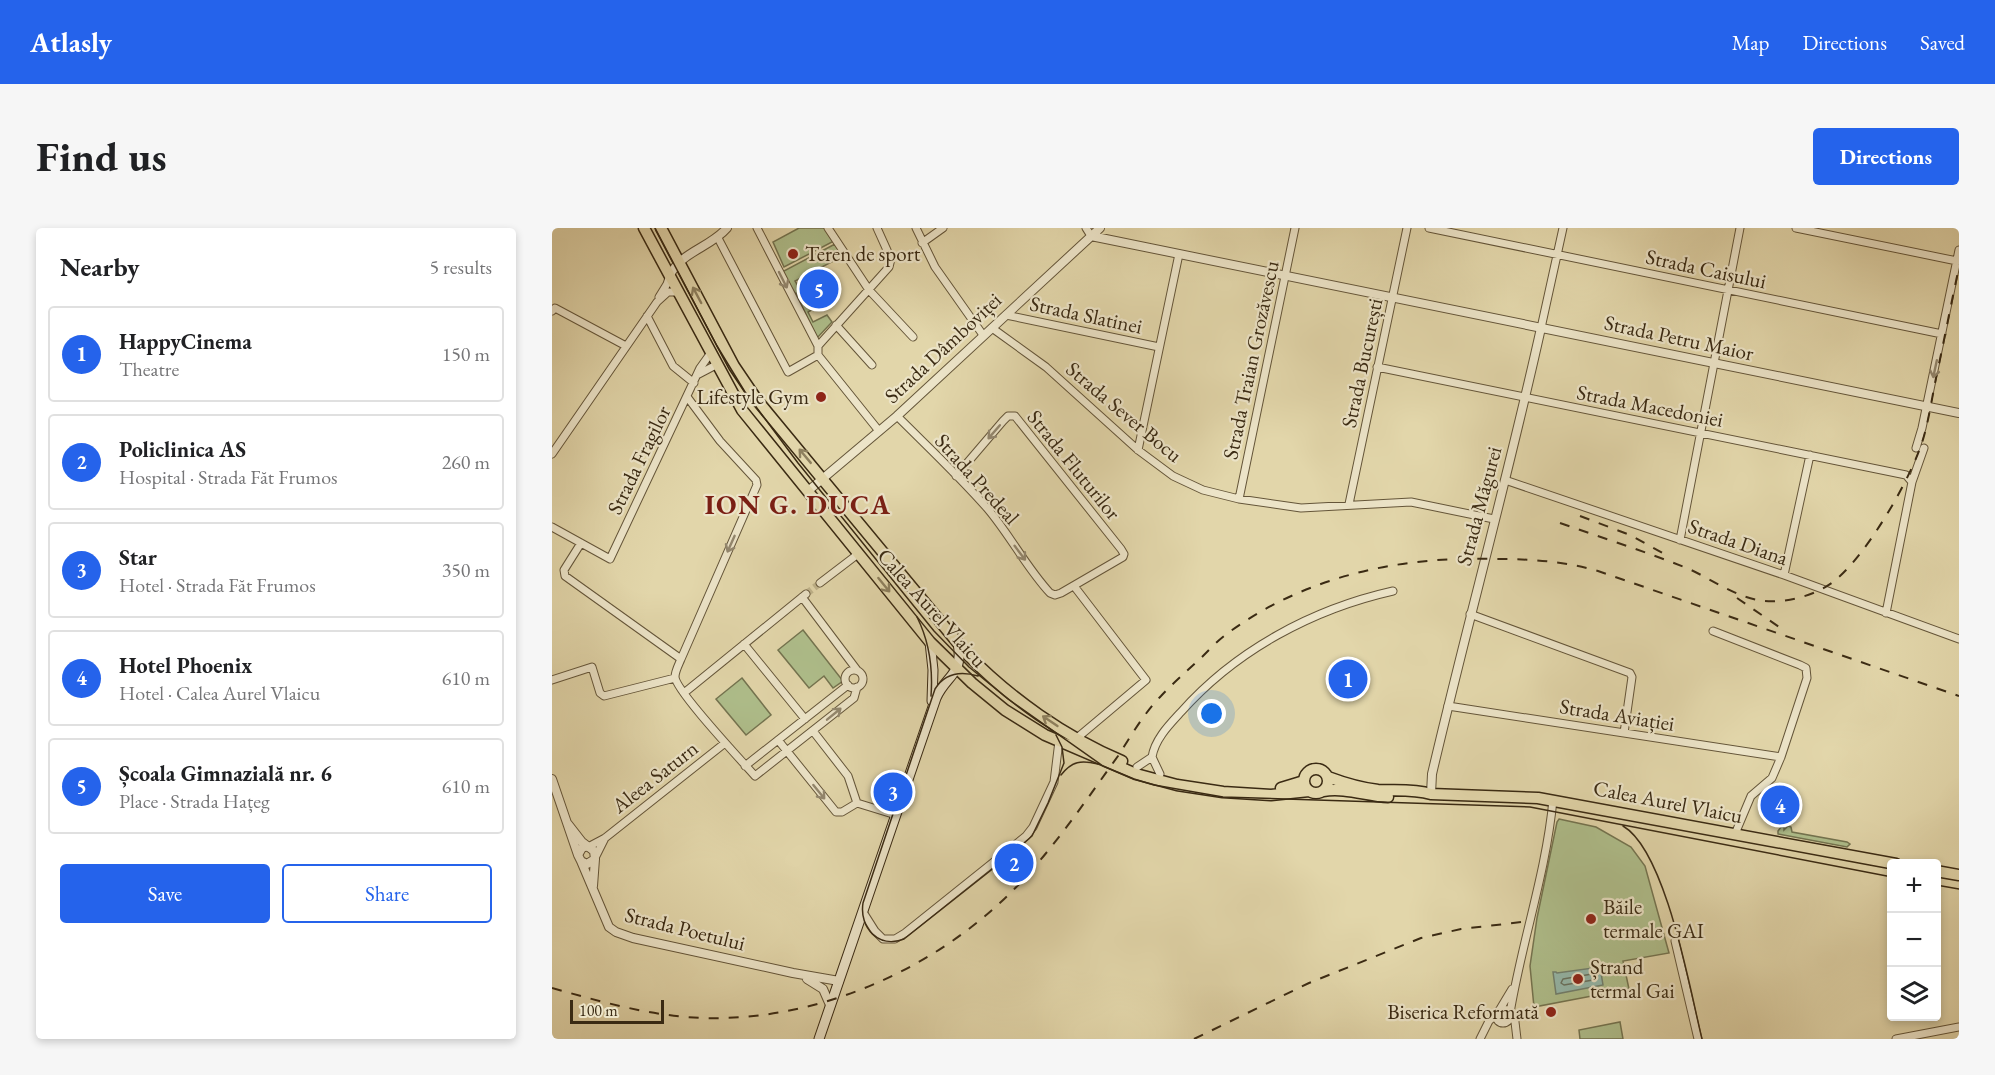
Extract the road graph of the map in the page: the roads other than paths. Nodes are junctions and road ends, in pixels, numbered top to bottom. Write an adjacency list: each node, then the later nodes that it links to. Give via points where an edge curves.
1 (644, 228): 24 (main road, Calea Aurel Vlaicu)
2 (662, 228): 22 (main road, Calea Aurel Vlaicu)
3 (727, 228): 17 (street)
4 (757, 228): 41 (street, one-way to 41)
5 (828, 228): 26 (street)
6 (877, 228): 26 (street, via 892,262)
7 (916, 228): 18 (street)
8 (943, 228): 18 (street)
9 (1100, 228): 16 (street, Strada Dâmboviței)
10 (1295, 228): 25 (street, Strada Traian Grozăvescu)
11 (1407, 228): 29 (street, Strada București)
12 (1429, 228): 21 (street, Strada Caisului)
13 (1563, 228): 21 (street, Strada Măgurei)
14 (1740, 228): 27 (street)
15 (1796, 228): 23 (street)
16 (1089, 232): 20 (street, Strada Petru Maior); 32 (street, Strada Dâmboviței)
17 (718, 238): 22 (street); 44 (street, via 788,372)
18 (922, 243): 38 (street)
19 (1959, 250): 23 (street)
20 (1179, 254): 25 (street, Strada Petru Maior); 42 (street)
21 (1557, 255): 27 (street, Strada Caisului); 36 (street, Strada Măgurei)
22 (679, 261): 24 (street); 64 (main road, Calea Aurel Vlaicu, one-way to 22, via 734,366)
23 (1957, 261): 37 (street)
24 (670, 275): 28 (main road, Calea Aurel Vlaicu); 30 (street)
25 (1285, 276): 29 (street, Strada Petru Maior); 68 (street, Strada Traian Grozăvescu)
26 (869, 290): 34 (street); 39 (street)
27 (1728, 290): 37 (street, Strada Caisului); 45 (street)
28 (679, 292): 30 (street, via 666,293); 43 (main road, Calea Aurel Vlaicu)
29 (1392, 298): 36 (street, Strada Petru Maior); 48 (street, Strada București)
30 (657, 302): 33 (street)
31 (552, 311): 40 (street, via 555,308)
32 (1006, 315): 35 (street, Strada Dâmboviței); 42 (street, Strada Slatinei)
33 (647, 316): 40 (street); 50 (street, via 673,366)
34 (836, 325): 41 (street); 47 (street)
35 (992, 328): 38 (street, Strada Dâmboviței); 60 (street, Strada Sever Bocu, via 1046,367)
36 (1541, 328): 45 (street, Strada Petru Maior); 52 (street, Strada Măgurei)
37 (1942, 334): 53 (street, one-way to 53)
38 (983, 335): 55 (street, Strada Dâmboviței)
39 (913, 337)
40 (626, 346): 61 (street)
41 (818, 346): 44 (street)
42 (1159, 347): 60 (street)
43 (710, 354): 46 (main road, Calea Aurel Vlaicu); 49 (street, Strada Fragilor)
44 (818, 355): 56 (street)
45 (1715, 364): 53 (street, Strada Petru Maior); 57 (street)
46 (716, 365): 49 (street); 67 (main road, Calea Aurel Vlaicu, via 748,418)
47 (872, 365)
48 (1377, 367): 52 (street, Strada Macedoniei); 69 (street, Strada București)
49 (697, 375): 50 (street, Strada Fragilor)
50 (694, 382): 51 (street, Strada Fragilor)
51 (687, 398): 73 (street, Strada Fragilor, via 610,560); 87 (street, one-way to 87, via 757,485)
52 (1526, 398): 57 (street, Strada Macedoniei); 65 (street, Strada Măgurei)
53 (1927, 406): 54 (street, Strada Petru Maior); 58 (street)
54 (1959, 413)
55 (897, 416): 56 (street, Strada Dâmboviței); 63 (street, Strada Predeal)
56 (879, 431): 64 (street, Strada Dâmboviței)
57 (1702, 433): 62 (street, Strada Macedoniei); 72 (street)
58 (1916, 448)
59 (1924, 448): 66 (street)
60 (1138, 450): 68 (street, Strada Sever Bocu, via 1189,484)
61 (552, 454)
62 (1810, 455): 66 (street, Strada Macedoniei, via 1906,475); 75 (street)
63 (956, 476): 77 (street, Strada Fluturilor, one-way to 63, via 1106,568 1124,552 1020,419 1008,416); 79 (street, Strada Predeal, one-way to 79, via 986,506)
64 (823, 479): 67 (street, Strada Dâmboviței); 85 (main road, Calea Aurel Vlaicu)
65 (1505, 480): 70 (street, Strada Măgurei); 72 (street, Strada Diana)
66 (1912, 482): 80 (street)
67 (808, 491): 74 (main road, Calea Aurel Vlaicu)
68 (1239, 499): 69 (street, Strada Sever Bocu, via 1307,508)
69 (1349, 504): 70 (street, Strada Sever Bocu, via 1411,502)
70 (1494, 519): 81 (street, Strada Măgurei)
71 (552, 527): 73 (street)
72 (1680, 540): 75 (street, Strada Diana)
73 (581, 543): 87 (street, via 564,570 565,576)
74 (858, 554): 76 (street); 84 (main road, Calea Aurel Vlaicu, one-way to 84)
75 (1784, 575): 80 (street, Strada Diana)
76 (820, 583)
77 (1074, 586): 79 (street, Strada Fluturilor); 100 (street, via 1146,680)
78 (1393, 591): 106 (street, via 1314,616 1242,658 1185,708 1157,743)
79 (1053, 594)
80 (1886, 613): 83 (street, Strada Diana)
81 (1470, 614): 95 (street, Strada Măgurei); 99 (street, via 1630,673)
82 (1713, 631): 105 (street, via 1806,668 1804,689)
83 (1959, 639)
84 (930, 642): 88 (main road, Calea Aurel Vlaicu); 96 (main road)
85 (958, 643): 88 (main road); 100 (main road, Calea Aurel Vlaicu, one-way to 85, via 1008,692)
86 (744, 644): 89 (street, via 804,595); 94 (street); 97 (street)
87 (681, 659): 90 (street)
88 (956, 669): 96 (main road, via 941,688); 102 (main road, Calea Aurel Vlaicu, via 1005,710)
89 (857, 670): 92 (street, via 847,674); 93 (street, via 863,678)
90 (675, 678): 91 (street, via 604,696 592,667); 94 (street, Aleea Saturn)
91 (552, 680)
92 (848, 685): 93 (street); 97 (street)
93 (857, 687): 98 (street, one-way to 93, via 854,698)
94 (684, 693): 103 (street, Aleea Saturn)
95 (1448, 706): 99 (street, Strada Aviației); 115 (street, Strada Măgurei)
96 (932, 709): 118 (main road)
97 (805, 719): 101 (street)
98 (813, 731): 104 (street); 117 (street, via 848,776)
99 (1624, 733): 105 (street, Strada Aviației)
100 (1077, 738): 108 (main road, Calea Aurel Vlaicu)
101 (778, 740): 104 (street); 107 (street)
102 (1059, 741): 113 (main road, Calea Aurel Vlaicu, via 1136,774 1177,784 1251,794); 129 (street, via 1052,788 1026,836 906,933 891,940 883,939)
103 (725, 743): 107 (street, Aleea Saturn); 121 (street, Aleea Saturn)
104 (787, 752): 107 (street, Aleea Saturn, via 755,776); 117 (street, one-way to 117, via 836,812)
105 (1781, 757): 120 (street, via 1774,776 1751,796)
106 (1152, 758): 108 (street); 109 (street)
107 (745, 766)
108 (1137, 767): 109 (main road, Calea Aurel Vlaicu)
109 (1160, 774): 112 (main road, Calea Aurel Vlaicu, via 1267,788 1284,788)
110 (1328, 777): 112 (main road, Calea Aurel Vlaicu, via 1315,769 1307,773); 114 (main road); 115 (main road, Calea Aurel Vlaicu, via 1371,789)
111 (552, 779): 119 (street, Strada Poetului)
112 (1304, 781): 113 (main road)
113 (1309, 791): 114 (main road, Calea Aurel Vlaicu)
114 (1323, 791): 115 (main road, Calea Aurel Vlaicu, via 1388,797)
115 (1431, 794): 116 (main road, Calea Aurel Vlaicu)
116 (1553, 800): 120 (main road, Calea Aurel Vlaicu); 133 (street, via 1545,862)
117 (857, 803): 118 (street)
118 (896, 815): 129 (main road)
119 (568, 824): 122 (street, Strada Poetului); 123 (street, Strada Poetului)
120 (1735, 834): 125 (main road, Calea Aurel Vlaicu)
121 (605, 838): 122 (street, Aleea Saturn); 124 (street, Aleea Saturn)
122 (588, 847): 123 (street, via 582,848); 124 (street, Strada Poetului, via 594,850)
123 (579, 858): 124 (street, via 587,864); 128 (street, Strada Poetului)
124 (595, 858): 128 (street, Strada Poetului)
125 (1887, 862)
126 (1941, 872): 127 (main road)
127 (1959, 875)
128 (593, 890): 131 (street, Strada Poetului, via 609,927 622,935)
129 (863, 912): 132 (main road)
130 (1675, 941): 143 (street)
131 (793, 973): 132 (street, Strada Poetului); 134 (street, Strada Poetului, via 819,985)
132 (839, 981): 134 (main road)
133 (1515, 984): 135 (street); 136 (street)
134 (830, 1005): 141 (main road)
135 (1498, 1012): 136 (street, via 1505,1008); 137 (street, via 1497,1020); 139 (street)
136 (1511, 1014): 137 (street, via 1508,1022); 140 (street)
137 (1503, 1023): 139 (street); 140 (street)
138 (1959, 1027): 144 (street)
139 (1485, 1030): 142 (street)
140 (1517, 1036)
141 (819, 1039)
142 (1480, 1039)
143 (1698, 1039)
144 (1896, 1039)

